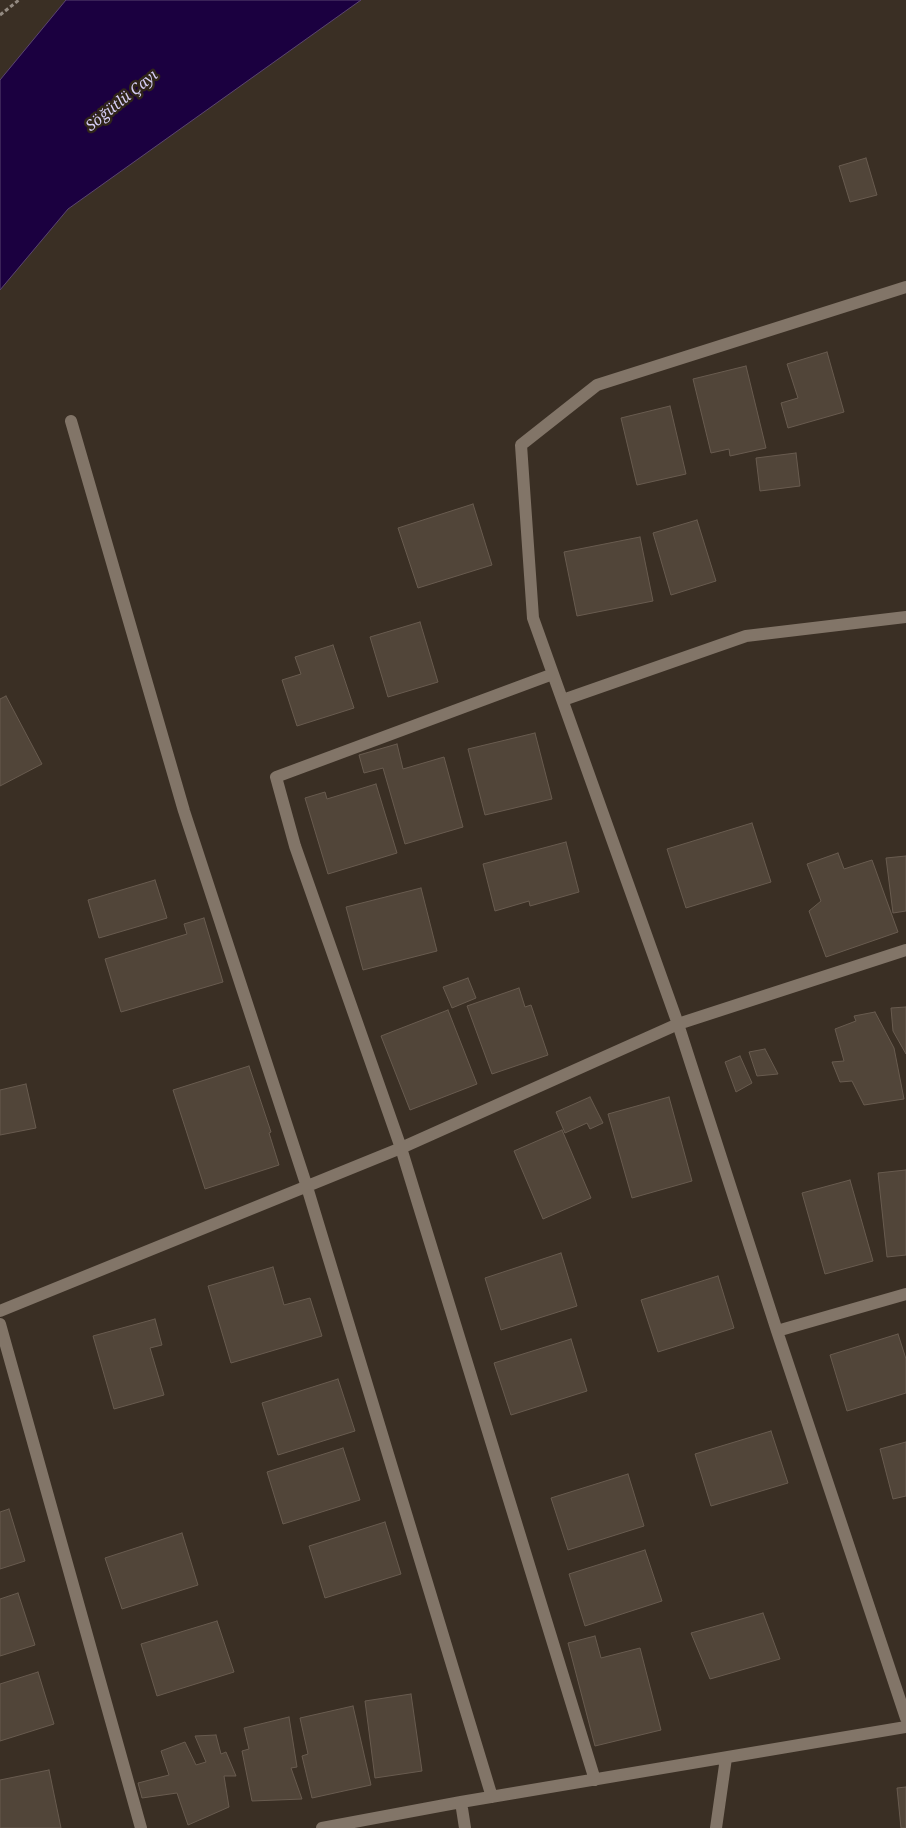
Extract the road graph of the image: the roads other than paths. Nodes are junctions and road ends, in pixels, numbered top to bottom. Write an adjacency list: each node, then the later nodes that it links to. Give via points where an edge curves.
1 (906, 287): 4 (street, via 597,385 522,445 533,618)
2 (70, 421): 9 (street, via 184,811)
3 (906, 617): 5 (street, via 746,636)
4 (553, 674): 5 (street); 8 (street, via 276,777 295,846)
5 (563, 700): 7 (street)
6 (906, 950): 7 (street)
7 (678, 1024): 8 (street); 13 (street)
8 (401, 1148): 9 (street); 17 (street)
9 (306, 1187): 11 (street); 18 (street)
10 (906, 1294): 13 (street)
11 (0, 1311)
12 (0, 1324): 20 (street)
13 (777, 1331): 14 (street)
14 (906, 1718)
15 (906, 1727): 16 (street)
16 (726, 1758): 17 (street); 23 (street)
17 (595, 1780): 18 (street)
18 (492, 1797): 19 (street)
19 (461, 1802): 21 (street); 22 (street)
20 (141, 1828)
21 (322, 1828)
22 (465, 1828)
23 (716, 1828)

